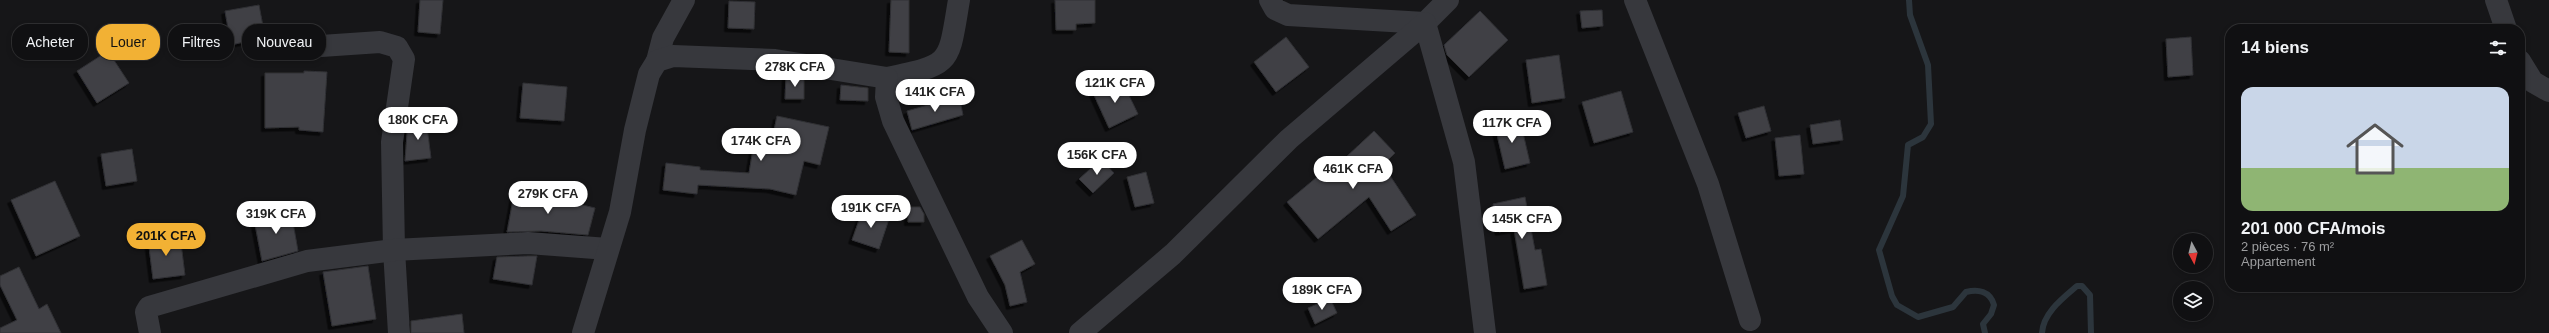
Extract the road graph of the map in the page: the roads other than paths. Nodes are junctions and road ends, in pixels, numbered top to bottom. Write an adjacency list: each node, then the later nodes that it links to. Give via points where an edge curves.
1 (684, 0): 10 (street, via 663,38)
2 (959, 0): 12 (street, via 951,48 944,61 928,69)
3 (1270, 0): 7 (street, via 1275,9 1288,15)
4 (1448, 0): 7 (street)
5 (1635, 0): 16 (street, via 1708,184)
6 (2496, 0): 8 (street)
7 (1425, 22): 21 (street, via 1289,139 1173,254); 22 (street, via 1464,162)
8 (2504, 24)
9 (326, 46): 14 (street, via 380,42 397,47 404,59 392,142)
10 (657, 61): 12 (street, via 673,56 775,60); 15 (street, via 649,74 635,130 620,212)
11 (2525, 69): 13 (street, via 2533,82)
12 (887, 78): 20 (street, via 886,97 893,120 978,297)
13 (2549, 91)
14 (394, 250): 15 (street, via 528,243); 17 (street, via 307,261 149,307 146,312); 18 (street)
15 (608, 250): 19 (street)
16 (1750, 320)
17 (150, 333)
18 (399, 333)
19 (583, 333)
20 (1002, 333)
21 (1080, 333)
22 (1485, 333)

